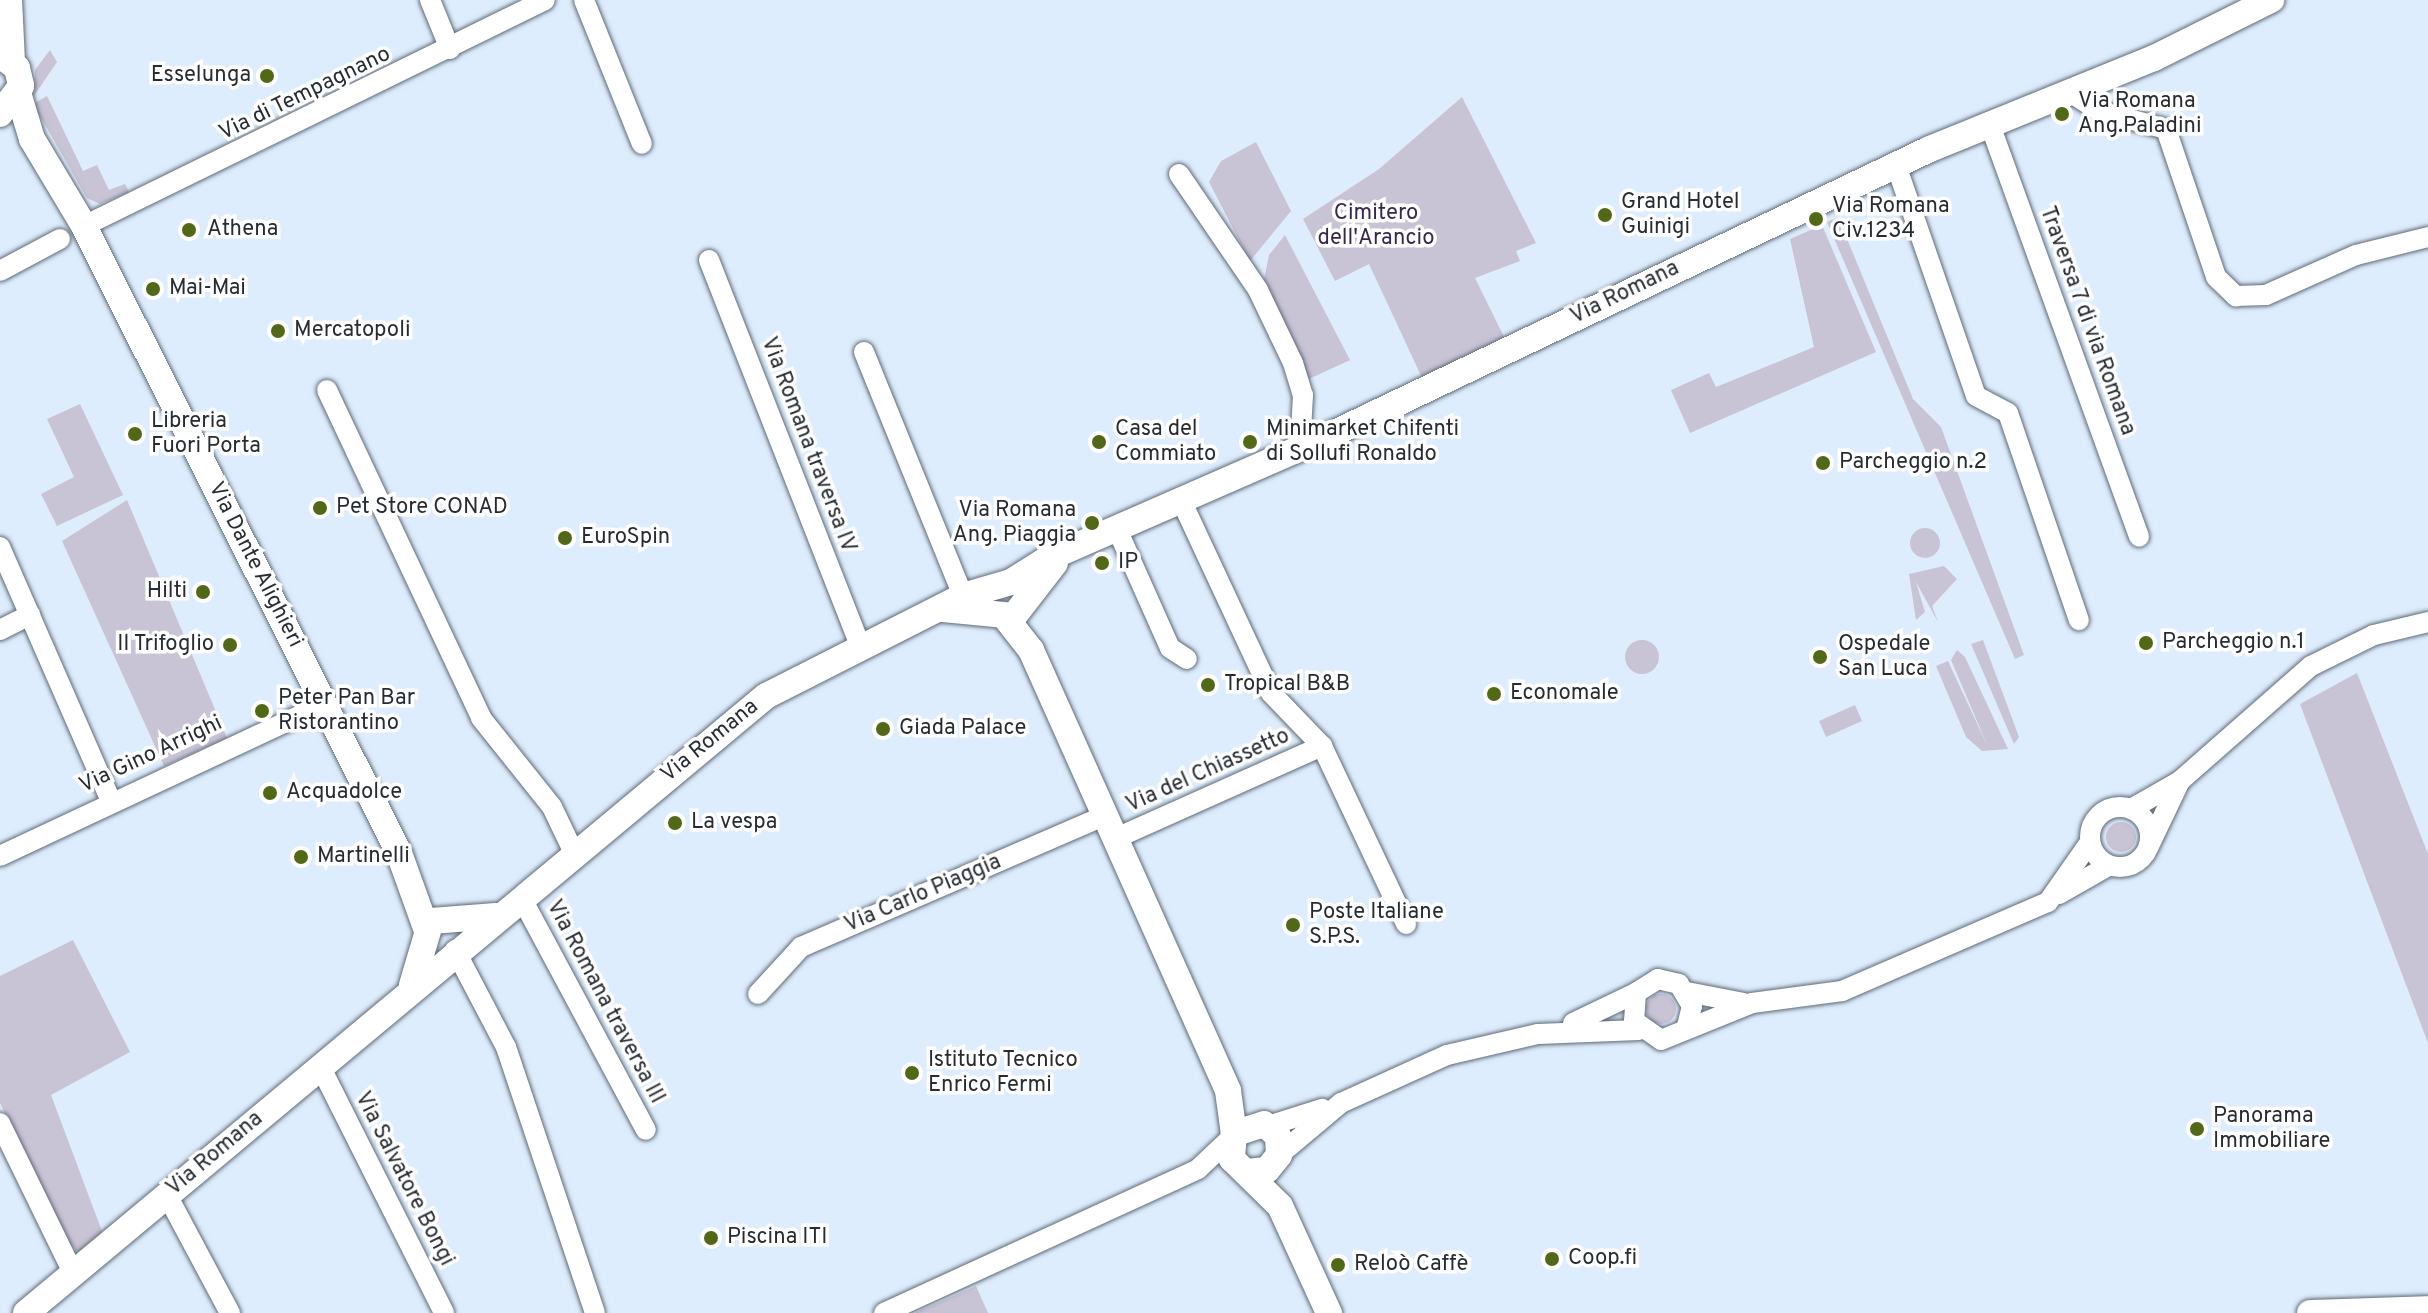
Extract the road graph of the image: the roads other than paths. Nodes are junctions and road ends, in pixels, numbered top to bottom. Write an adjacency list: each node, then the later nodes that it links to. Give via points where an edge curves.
1 (430, 0): 6 (street)
2 (545, 0): 6 (street, Via di Tempagnano)
3 (584, 0): 11 (street)
4 (2271, 0): 8 (main road, Via Romana)
5 (6, 9): 7 (main road)
6 (450, 49): 14 (street, Via di Tempagnano)
7 (6, 59): 9 (main road)
8 (2070, 92): 10 (main road, Via Romana); 15 (street, via 2099,111 2166,129 2216,277 2236,296 2266,295 2356,255)
9 (6, 110): 14 (main road, Via Dante Alighieri, via 32,139)
10 (1989, 122): 12 (main road, Via Romana); 24 (street, Traversa 7 di via Romana)
11 (642, 144)
12 (1896, 165): 21 (main road, Via Romana); 29 (street, via 1976,396 2008,413)
13 (1179, 174): 21 (street, via 1258,290 1293,363 1303,395)
14 (84, 226): 34 (main road, Via Dante Alighieri)
15 (2428, 237)
16 (60, 239): 18 (street)
17 (709, 260): 32 (street, Via Romana traversa IV)
18 (0, 271)
19 (864, 352): 27 (street)
20 (327, 390): 42 (street, via 481,718 552,807)
21 (1300, 449): 22 (main road, Via Romana)
22 (1181, 500): 23 (main road, Via Romana); 35 (street, Via del Chiassetto, via 1271,693)
23 (1117, 529): 26 (main road, Via Romana, via 1069,551); 33 (street, via 1170,648)
24 (2139, 537)
25 (0, 547): 28 (street)
26 (1011, 601): 27 (main road, Via Romana); 39 (main road)
27 (953, 603): 32 (main road, Via Romana)
28 (30, 615): 31 (street); 37 (street)
29 (2079, 620)
30 (2428, 622): 36 (street, via 2374,635 2311,666)
31 (0, 630)
32 (861, 648): 42 (main road, Via Romana, via 742,711)
33 (1187, 659)
34 (326, 703): 37 (street, Via Gino Arrighi); 48 (main road, Via Dante Alighieri)
35 (1322, 746): 39 (street, Via del Chiassetto); 47 (street, Via del Chiassetto)
36 (2180, 781): 38 (street); 41 (street)
37 (110, 799): 43 (street, Via Gino Arrighi)
38 (2131, 809): 40 (street, via 2099,815); 41 (street, via 2147,824)
39 (1108, 828): 52 (street, Via Carlo Piaggia, via 801,947); 62 (main road)
40 (2090, 842): 44 (street); 45 (street)
41 (2149, 846): 44 (street, via 2132,865)
42 (574, 853): 46 (main road, Via Romana)
43 (0, 856)
44 (2108, 866): 45 (street)
45 (2053, 898): 54 (street, via 1851,988)
46 (512, 905): 48 (main road); 49 (main road, Via Romana); 61 (street, Via Romana traversa III)
47 (1406, 924)
48 (437, 927): 49 (main road, via 437,953); 53 (main road, Via Romana)
49 (455, 950): 53 (main road, Via Romana); 73 (street, via 506,1047)
50 (1687, 992): 51 (street, via 1662,979); 54 (street); 55 (street)
51 (1636, 993): 56 (street, via 1631,1011); 57 (street)
52 (758, 994)
53 (404, 995): 58 (main road, Via Romana)
54 (1752, 1003): 55 (street)
55 (1687, 1026): 56 (street, via 1661,1040)
56 (1639, 1030): 57 (street)
57 (1538, 1034): 59 (street, via 1447,1055)
58 (320, 1066): 66 (main road, Via Romana); 72 (street, Via Salvatore Bongi)
59 (1341, 1103): 62 (street); 63 (street)
60 (0, 1123): 68 (street)
61 (646, 1130)
62 (1248, 1130): 63 (main road); 64 (street); 65 (main road, via 1230,1153)
63 (1277, 1159): 65 (main road); 67 (main road)
64 (1198, 1169): 65 (street); 74 (street)
65 (1245, 1171): 67 (main road)
66 (167, 1195): 68 (main road, Via Romana); 71 (street)
67 (1280, 1206): 75 (main road)
68 (73, 1273): 70 (main road, Via Romana)
69 (2428, 1309): 76 (main road)
70 (26, 1313)
71 (230, 1313)
72 (444, 1313)
73 (595, 1313)
74 (884, 1313)
75 (1329, 1313)
76 (2310, 1313)

